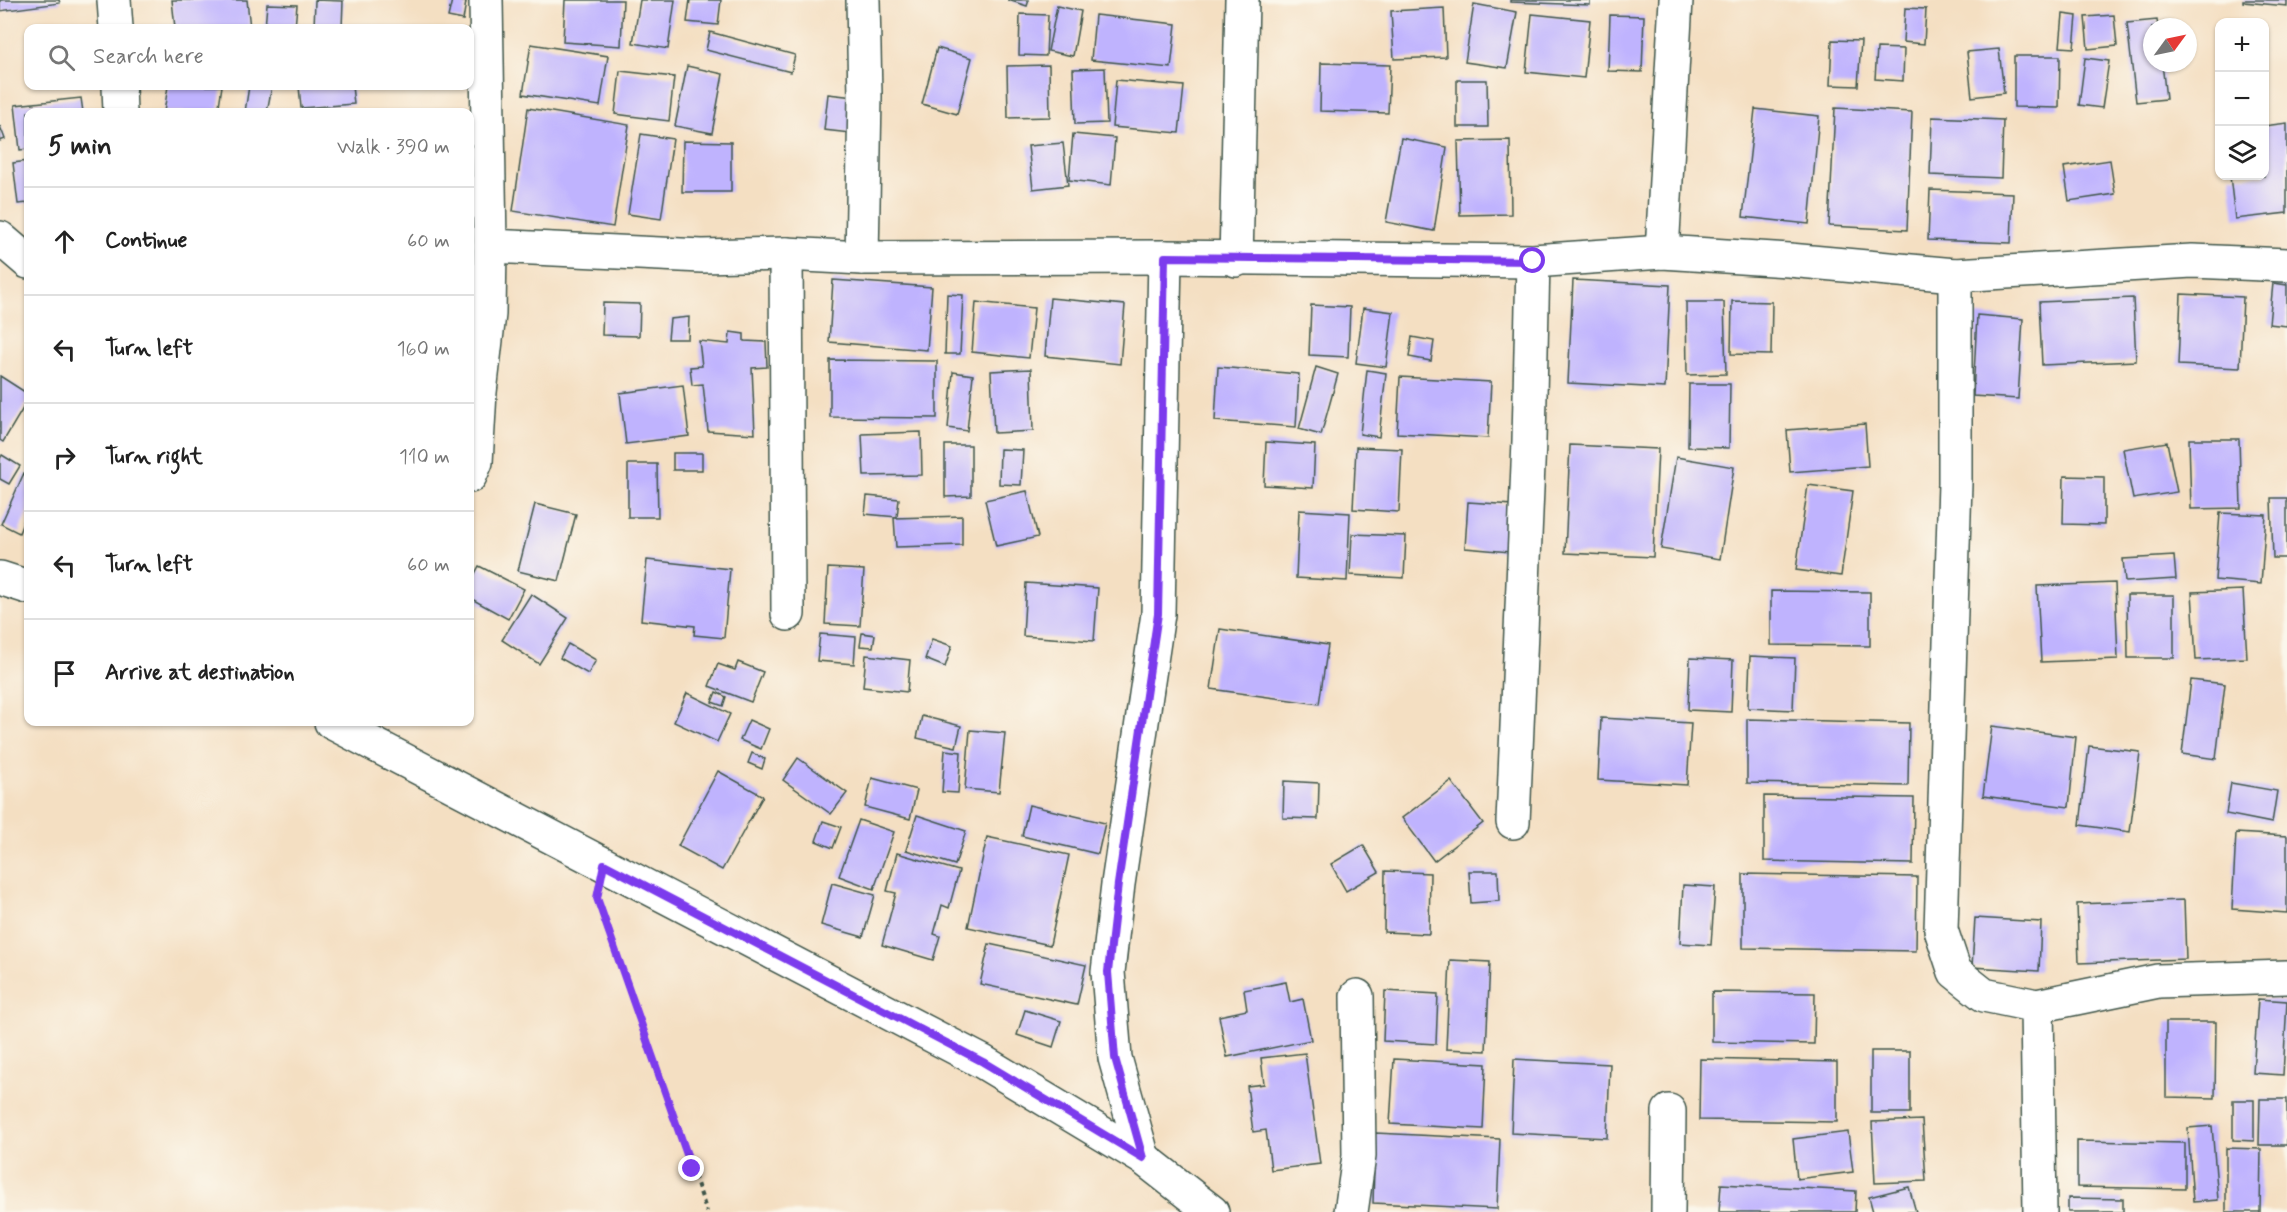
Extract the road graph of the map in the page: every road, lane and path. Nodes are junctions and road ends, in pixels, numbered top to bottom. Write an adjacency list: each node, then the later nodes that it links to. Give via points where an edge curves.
1 (114, 0): 6 (street)
2 (486, 0): 10 (street)
3 (863, 0): 14 (street)
4 (1242, 0): 16 (street)
5 (1676, 0): 11 (street)
6 (116, 24)
7 (119, 90): 8 (street)
8 (120, 108)
9 (0, 238): 15 (street)
10 (490, 246): 12 (street, via 702,256); 20 (street, via 489,314)
11 (1662, 252): 17 (street); 19 (street)
12 (786, 254): 14 (street); 23 (street)
13 (1165, 257): 14 (street); 16 (street); 31 (street, via 1158,614 1108,972 1115,1058)
14 (862, 258)
15 (24, 259)
16 (1236, 260): 17 (street)
17 (1533, 261): 25 (street)
18 (2287, 265): 19 (street, via 2192,261)
19 (1955, 274): 29 (street, via 1955,483 1941,930 1955,972 1984,995)
20 (474, 467)
21 (0, 578): 22 (street)
22 (24, 586)
23 (788, 614)
24 (339, 726): 26 (street)
25 (1513, 822)
26 (604, 864): 31 (street, via 983,1062); 32 (path, via 597,898)
27 (2287, 977): 29 (street, via 2158,981)
28 (1357, 996): 34 (street, via 1359,1156)
29 (2037, 1006): 36 (street)
30 (1669, 1111): 35 (street)
31 (1143, 1158): 33 (street)
32 (706, 1212)
33 (1212, 1212)
34 (1351, 1212)
35 (1668, 1212)
36 (2040, 1212)

